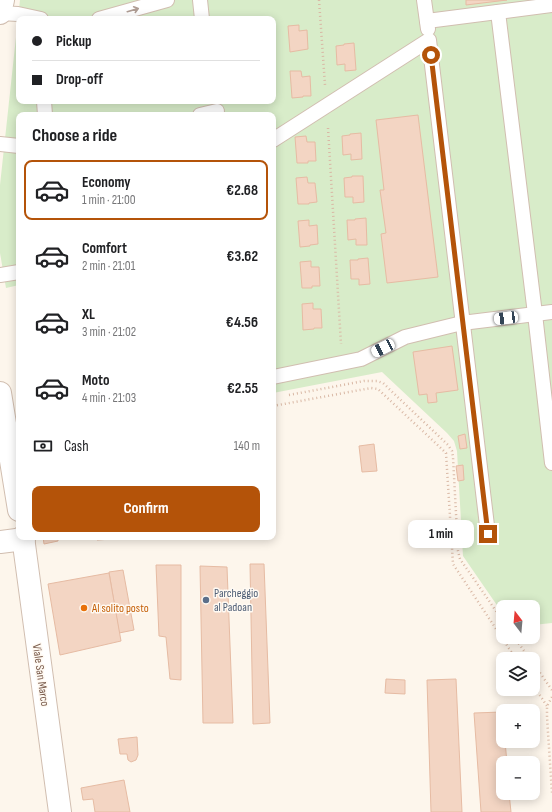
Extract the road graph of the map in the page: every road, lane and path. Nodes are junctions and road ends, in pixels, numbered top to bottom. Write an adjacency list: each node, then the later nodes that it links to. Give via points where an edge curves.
1 (3, 0): 8 (street)
2 (167, 0): 10 (lane, one-way to 2)
3 (200, 0): 11 (lane)
4 (319, 0): 14 (path)
5 (424, 0): 12 (lane)
6 (552, 5): 7 (lane)
7 (498, 12): 12 (lane); 21 (lane)
8 (0, 13): 9 (lane)
9 (27, 16)
10 (110, 16)
11 (202, 16)
12 (427, 21): 13 (lane)
13 (429, 40): 14 (lane); 22 (lane)
14 (327, 106): 15 (lane); 23 (path)
15 (276, 138)
16 (0, 144): 17 (lane)
17 (16, 146)
18 (16, 272): 19 (lane)
19 (0, 275)
20 (552, 312): 21 (lane)
21 (535, 314): 22 (lane); 29 (lane)
22 (462, 323): 23 (lane, via 405,337 361,359); 31 (lane)
23 (342, 363): 24 (lane)
24 (276, 376)
25 (0, 393): 28 (street)
26 (288, 396): 35 (path, via 364,381 377,381 383,383 448,445 453,457 460,559)
27 (276, 405): 36 (path, via 371,388 378,389 446,453 454,564)
28 (12, 425): 30 (street)
29 (552, 463)
30 (16, 474)
31 (488, 534)
32 (16, 539): 34 (street)
33 (23, 540): 43 (street, Viale San Marco)
34 (0, 542)
35 (496, 611)
36 (511, 652)
37 (540, 673): 38 (path)
38 (552, 690)
39 (540, 695): 41 (path)
40 (552, 698): 41 (path)
41 (547, 706): 42 (path)
42 (552, 793)
43 (60, 812)

